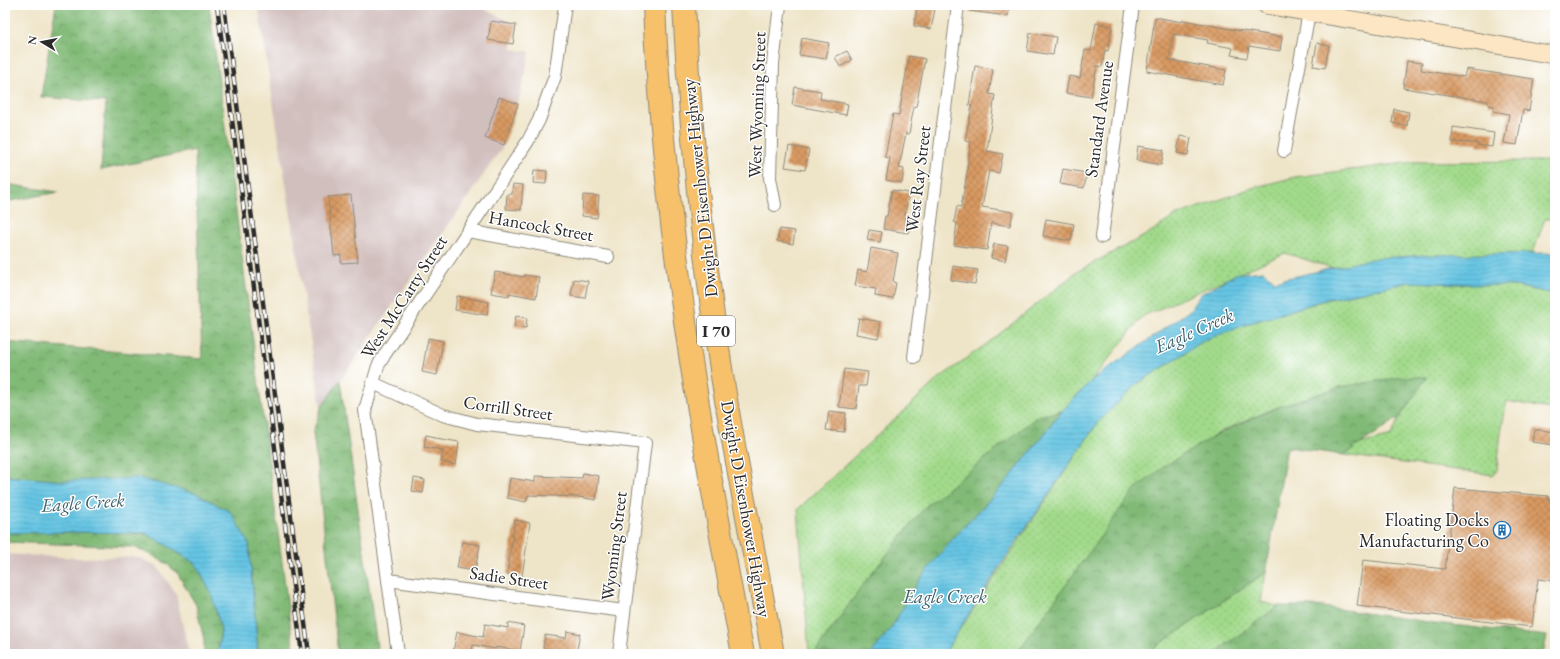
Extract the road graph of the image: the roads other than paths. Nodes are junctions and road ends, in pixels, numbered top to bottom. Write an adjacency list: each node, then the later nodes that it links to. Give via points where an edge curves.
1 (565, 5): 12 (street, West McCarty Street, via 555,76 539,120)
2 (654, 5): 22 (highway, Dwight D Eisenhower Highway / I 70, via 664,149 682,308)
3 (684, 5): 23 (highway, Dwight D Eisenhower Highway / I 70, via 693,137 709,283 733,436)
4 (780, 5): 11 (street, West Wyoming Street, via 773,64 770,178)
5 (958, 5): 15 (street, West Ray Street)
6 (1133, 5): 13 (street, Standard Avenue)
7 (1266, 5): 8 (main road)
8 (1309, 12): 9 (main road); 10 (street)
9 (1555, 55)
10 (1284, 151)
11 (775, 205)
12 (468, 232): 14 (street, Hancock Street); 16 (street, West McCarty Street, via 385,354)
13 (1102, 237)
14 (608, 257)
15 (914, 357)
16 (373, 383): 17 (street, Corrill Street, via 443,415 477,424); 18 (street, West McCarty Street, via 365,410)
17 (645, 443): 19 (street, Wyoming Street)
18 (388, 580): 19 (street, Sadie Street); 20 (street, West McCarty Street)
19 (624, 612): 21 (street, Wyoming Street)
20 (398, 654)
21 (619, 654)
22 (743, 654)
23 (773, 654)

